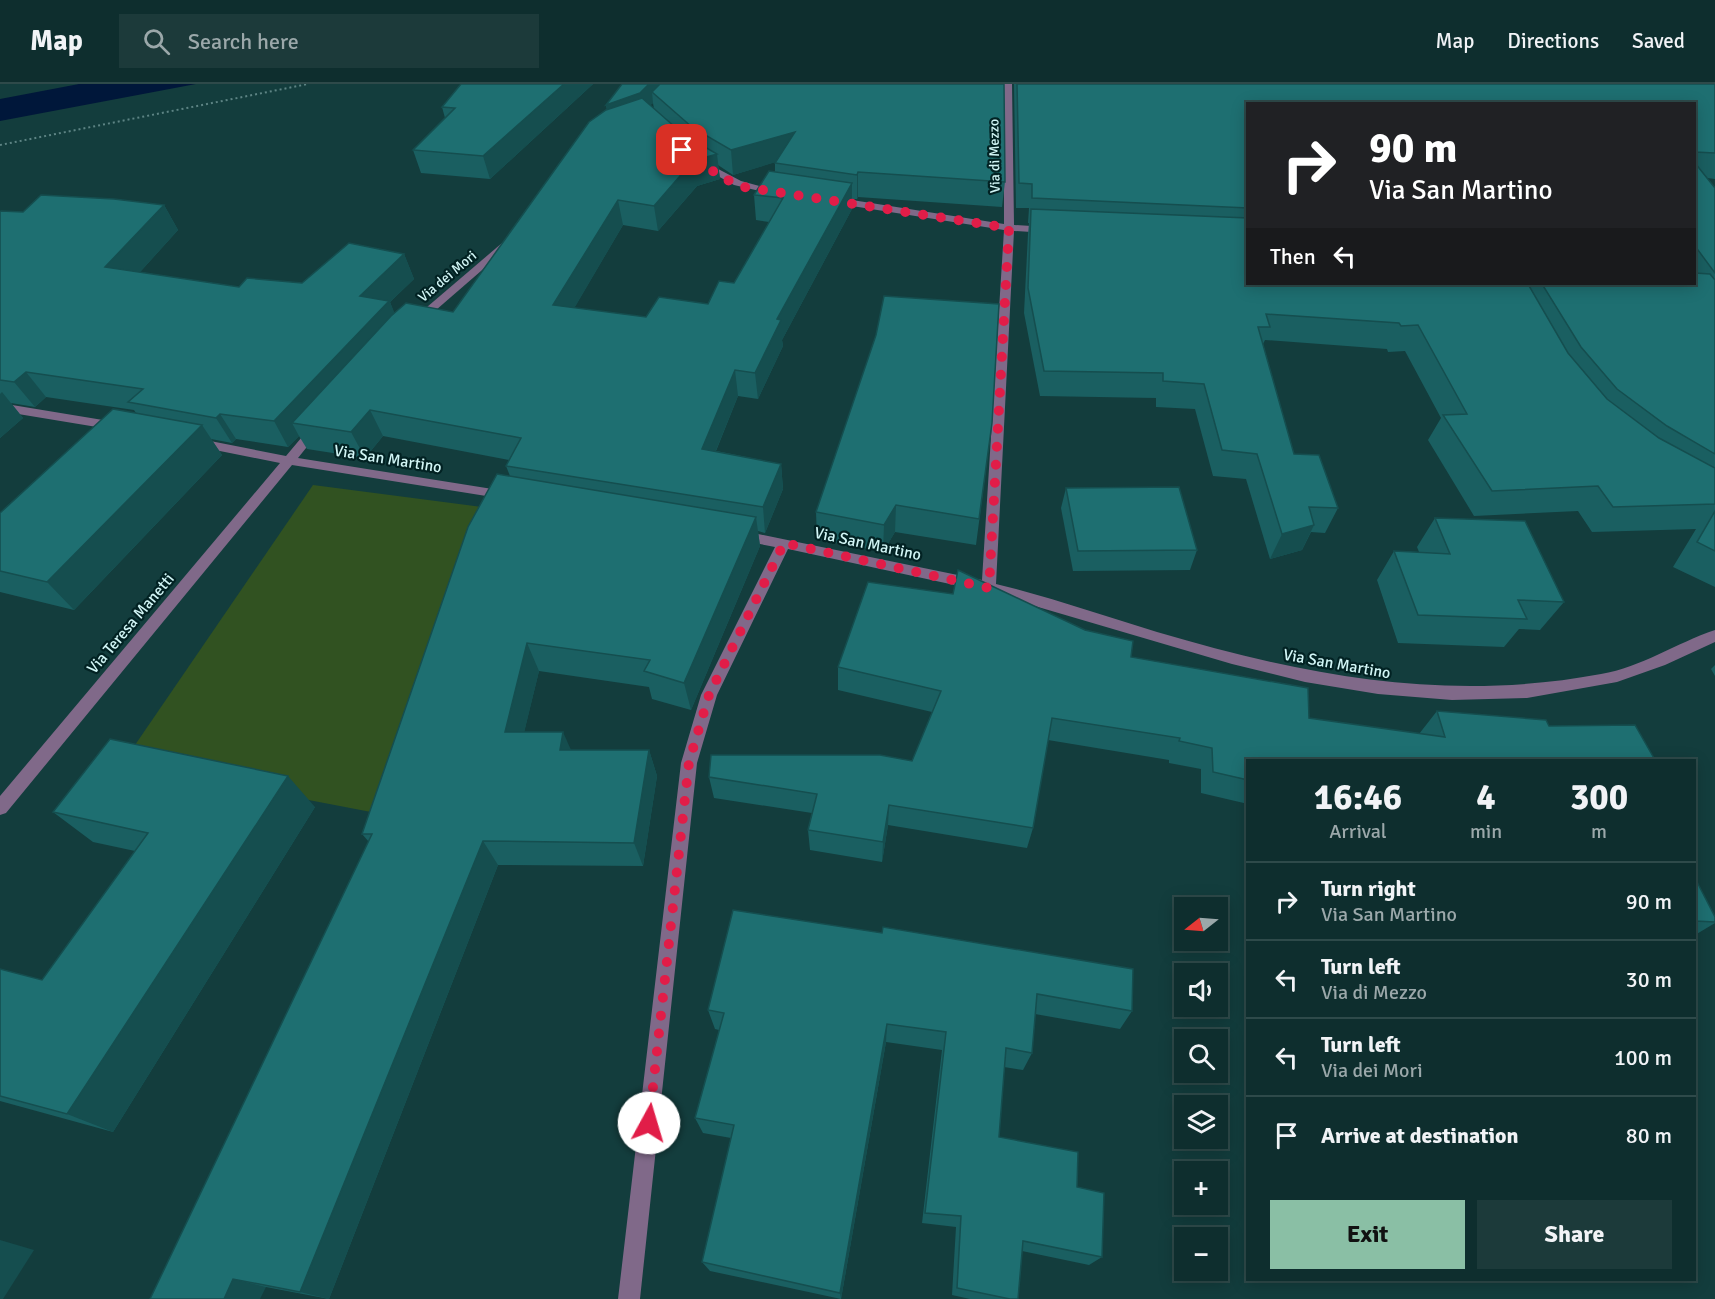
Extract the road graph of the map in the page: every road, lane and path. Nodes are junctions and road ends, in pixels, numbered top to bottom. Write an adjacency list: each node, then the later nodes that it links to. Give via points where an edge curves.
1 (308, 84): 3 (path)
2 (1008, 84): 7 (street, Via di Mezzo)
3 (0, 145)
4 (690, 156): 5 (street, via 744,187)
5 (786, 193)
6 (819, 198): 7 (street)
7 (1009, 228): 8 (street); 19 (street, Via di Mezzo)
8 (1057, 230)
9 (516, 237): 10 (street, Via dei Mori)
10 (405, 331)
11 (0, 407): 13 (street)
12 (326, 417): 15 (street)
13 (127, 429)
14 (184, 440): 15 (street, Via San Martino)
15 (287, 460): 16 (street, Via San Martino); 21 (street, Via Teresa Manetti)
16 (516, 496)
17 (727, 533): 18 (street, Via San Martino)
18 (784, 543): 19 (street, Via San Martino); 22 (street, via 709,695 689,762)
19 (989, 588): 20 (street, Via San Martino, via 1259,667 1319,680 1424,693 1504,694 1602,680 1639,670)
20 (1715, 636)
21 (0, 808)
22 (629, 1299)

